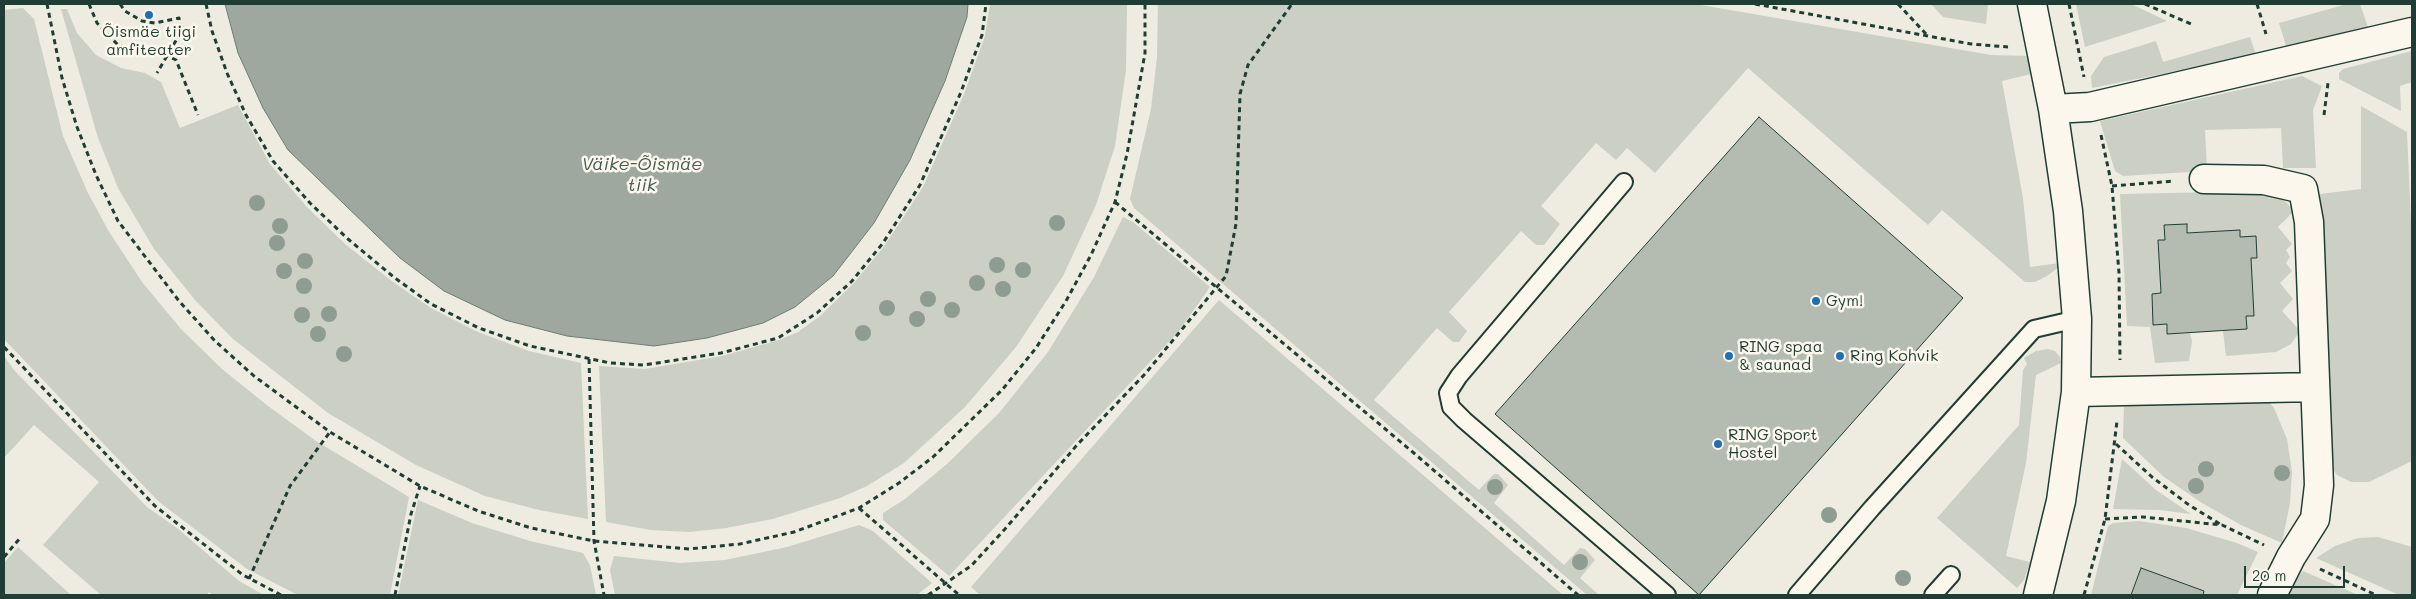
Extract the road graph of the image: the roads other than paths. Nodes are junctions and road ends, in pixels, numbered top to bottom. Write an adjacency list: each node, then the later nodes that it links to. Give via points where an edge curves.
1 (2032, 4): 3 (street)
2 (2412, 32): 3 (street, via 2090,107)
3 (2053, 109): 6 (street, via 2068,210)
4 (2204, 179): 7 (street, via 2264,180 2304,189 2309,222)
5 (1624, 182): 10 (lane, via 1448,393 1451,407 1464,420)
6 (2077, 320): 8 (street); 11 (lane, via 2034,329)
7 (2315, 387): 8 (street); 14 (street, via 2319,485 2315,519)
8 (2076, 392): 13 (street, via 2061,500)
9 (1951, 575): 12 (lane)
10 (1667, 595)
11 (1797, 595)
12 (1933, 595)
13 (2038, 595)
14 (2272, 595)

